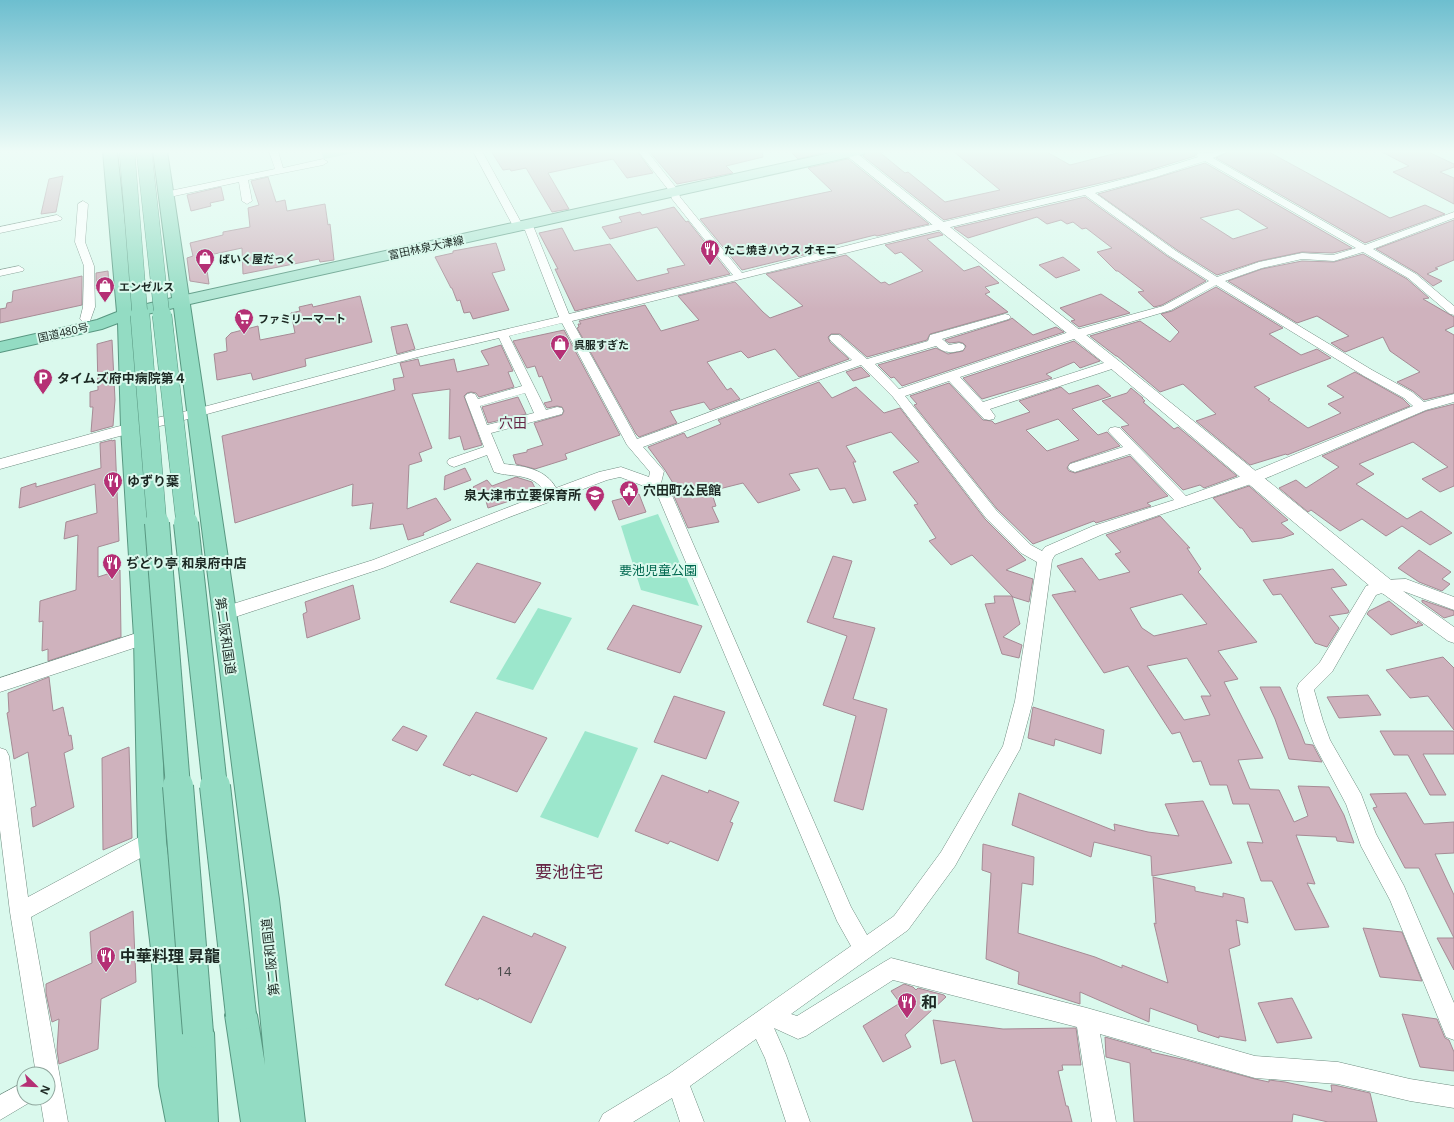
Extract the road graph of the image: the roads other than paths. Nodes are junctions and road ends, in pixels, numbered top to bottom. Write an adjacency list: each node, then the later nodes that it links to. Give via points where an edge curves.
1 (115, 203): 25 (highway)
2 (131, 203): 81 (highway, bridge, via 198,1033)
3 (150, 203): 82 (highway, 第二阪和国道, bridge, via 241,1015)
4 (165, 203): 23 (highway, 第二阪和国道)
5 (505, 203): 15 (street)
6 (623, 203): 15 (main road, 富田林泉大津線)
7 (679, 203): 21 (street)
8 (911, 203): 16 (street)
9 (1037, 203): 16 (street)
10 (1103, 203): 22 (street)
11 (1287, 203): 18 (street)
12 (83, 204): 27 (street, via 80,242 89,266 89,307)
13 (1454, 215): 18 (street)
14 (57, 218): 17 (street)
15 (518, 226): 23 (main road, 富田林泉大津線); 28 (street, via 529,228)
16 (938, 226): 21 (street); 29 (street)
17 (0, 230)
18 (1366, 248): 22 (street, via 1334,258 1302,256 1258,265); 24 (street, via 1412,276)
19 (20, 268): 20 (street)
20 (0, 273)
21 (740, 277): 28 (street)
22 (1216, 281): 29 (street, via 1167,308); 42 (street, via 1408,395)
23 (181, 301): 25 (highway, 国道480号); 44 (highway, 第二阪和国道)
24 (1454, 312)
25 (126, 314): 27 (highway, 国道480号); 35 (highway, 国道480号, via 102,324); 46 (highway)
26 (1005, 317): 33 (street)
27 (86, 318): 31 (highway, 国道480号)
28 (566, 320): 30 (street); 49 (street)
29 (1076, 334): 37 (street); 38 (street)
30 (503, 335): 39 (street); 44 (street, via 410,356)
31 (0, 337)
32 (835, 338): 36 (street)
33 (934, 338): 34 (street, via 947,349); 36 (street, via 933,343)
34 (959, 346)
35 (0, 347)
36 (864, 362): 40 (street); 49 (street, via 787,386)
37 (1114, 364): 38 (street, via 985,412); 55 (street)
38 (952, 376): 40 (street)
39 (529, 388): 45 (street); 47 (street, via 477,399 477,421)
40 (897, 394): 59 (street, via 991,514 1026,549)
41 (1454, 398): 42 (street)
42 (1422, 407): 55 (street)
43 (557, 411): 45 (street)
44 (196, 413): 46 (street); 62 (highway, 第二阪和国道)
45 (542, 415): 47 (street)
46 (131, 428): 53 (street); 64 (highway)
47 (484, 431): 50 (street)
48 (1115, 431): 51 (street)
49 (634, 445): 56 (street, via 658,471)
50 (492, 449): 52 (street); 57 (street, via 499,469 534,473 550,487)
51 (1131, 449): 54 (street); 58 (street)
52 (454, 462)
53 (0, 464)
54 (1075, 467)
55 (1252, 478): 58 (street); 60 (street)
56 (654, 484): 57 (street, via 621,472); 69 (street, via 664,493 844,914)
57 (553, 495): 62 (street, via 378,564)
58 (1184, 502): 59 (street, via 1098,530 1050,551)
59 (1045, 559): 69 (street, via 1024,701 1011,749 948,859 901,923)
60 (1384, 586): 61 (street, via 1406,585); 63 (street); 72 (street, via 1371,590 1326,668 1305,688 1323,744 1354,800 1368,839 1397,893)
61 (1451, 599)
62 (223, 614): 83 (highway, 第二阪和国道, via 264,899)
63 (1454, 636)
64 (146, 638): 65 (street); 67 (highway)
65 (0, 685)
66 (0, 756): 68 (street)
67 (152, 841): 68 (street); 80 (highway, via 166,949 176,1086)
68 (20, 912): 73 (street)
69 (864, 950): 71 (street)
70 (1087, 1019): 71 (street, via 891,969 798,1028); 75 (street, via 1255,1067 1338,1073 1410,1090); 87 (street)
71 (766, 1020): 74 (street); 86 (street)
72 (1454, 1028)
73 (47, 1066)
74 (677, 1082): 84 (street); 85 (street)
75 (1454, 1097)
76 (16, 1098): 78 (street)
77 (53, 1106): 79 (street)
78 (0, 1108)
79 (56, 1122)
80 (183, 1122)
81 (202, 1122)
82 (258, 1122)
83 (288, 1122)
84 (611, 1122)
85 (692, 1122)
86 (798, 1122)
87 (1104, 1122)

